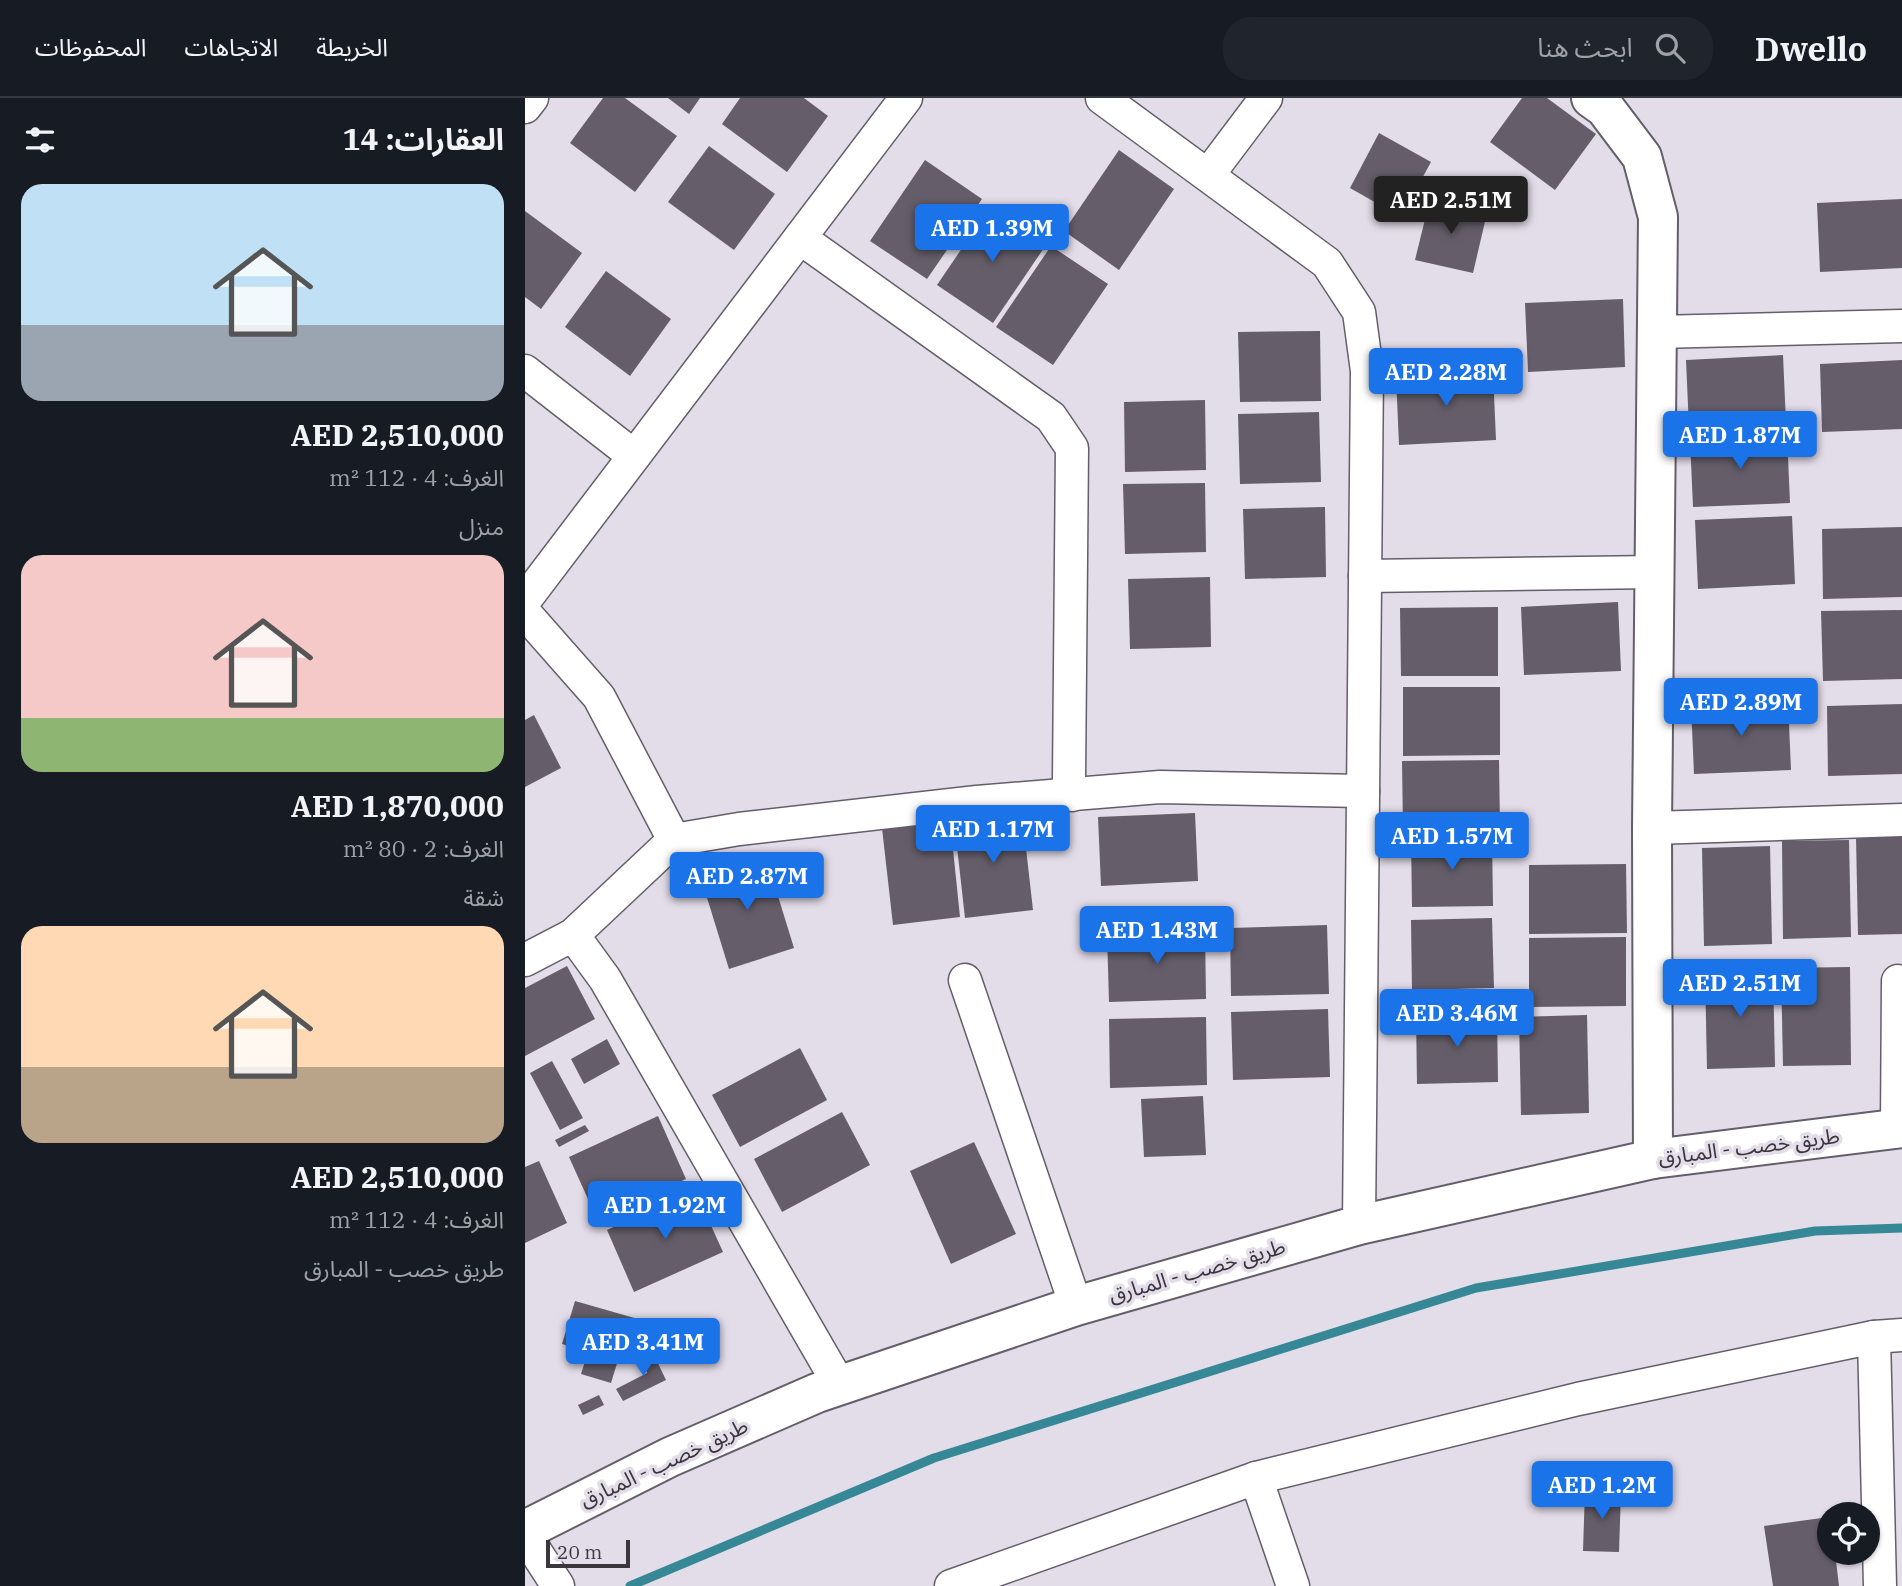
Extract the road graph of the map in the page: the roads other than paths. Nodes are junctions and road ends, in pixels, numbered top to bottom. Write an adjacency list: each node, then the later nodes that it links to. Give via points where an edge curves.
1 (532, 98): 6 (street)
2 (907, 98): 8 (street)
3 (1102, 98): 7 (street)
4 (1266, 98): 7 (street)
5 (1591, 98): 10 (main road, via 1605,108 1642,157 1658,217)
6 (525, 107)
7 (1208, 175): 14 (street, via 1327,263 1359,312 1367,371)
8 (800, 238): 12 (street); 18 (street, via 1051,416 1072,448)
9 (1902, 326): 10 (street)
10 (1657, 332): 13 (main road)
11 (525, 371): 12 (street)
12 (634, 456): 15 (street)
13 (1655, 572): 14 (street); 20 (main road)
14 (1365, 576): 17 (street)
15 (525, 600)
16 (525, 612): 21 (street, via 599,697)
17 (1363, 791): 18 (street, via 1160,788); 28 (street)
18 (1072, 795): 21 (street, via 977,802)
19 (1902, 820): 20 (street)
20 (1652, 828): 27 (main road)
21 (674, 840): 22 (street)
22 (573, 935): 23 (street); 31 (street, via 605,979)
23 (525, 960)
24 (965, 980): 29 (street)
25 (1898, 981): 26 (street)
26 (1900, 1128): 27 (main road, طريق خصب - المبارق)
27 (1653, 1159): 28 (main road, طريق خصب - المبارق)
28 (1359, 1225): 29 (main road, طريق خصب - المبارق)
29 (1076, 1306): 31 (main road, طريق خصب - المبارق)
30 (1888, 1336): 32 (street, via 1578,1399); 37 (street)
31 (840, 1386): 33 (main road, طريق خصب - المبارق, via 670,1457)
32 (1256, 1478): 34 (street); 36 (street)
33 (525, 1532): 35 (street)
34 (960, 1584)
35 (558, 1586)
36 (1293, 1586)
37 (1880, 1586)

